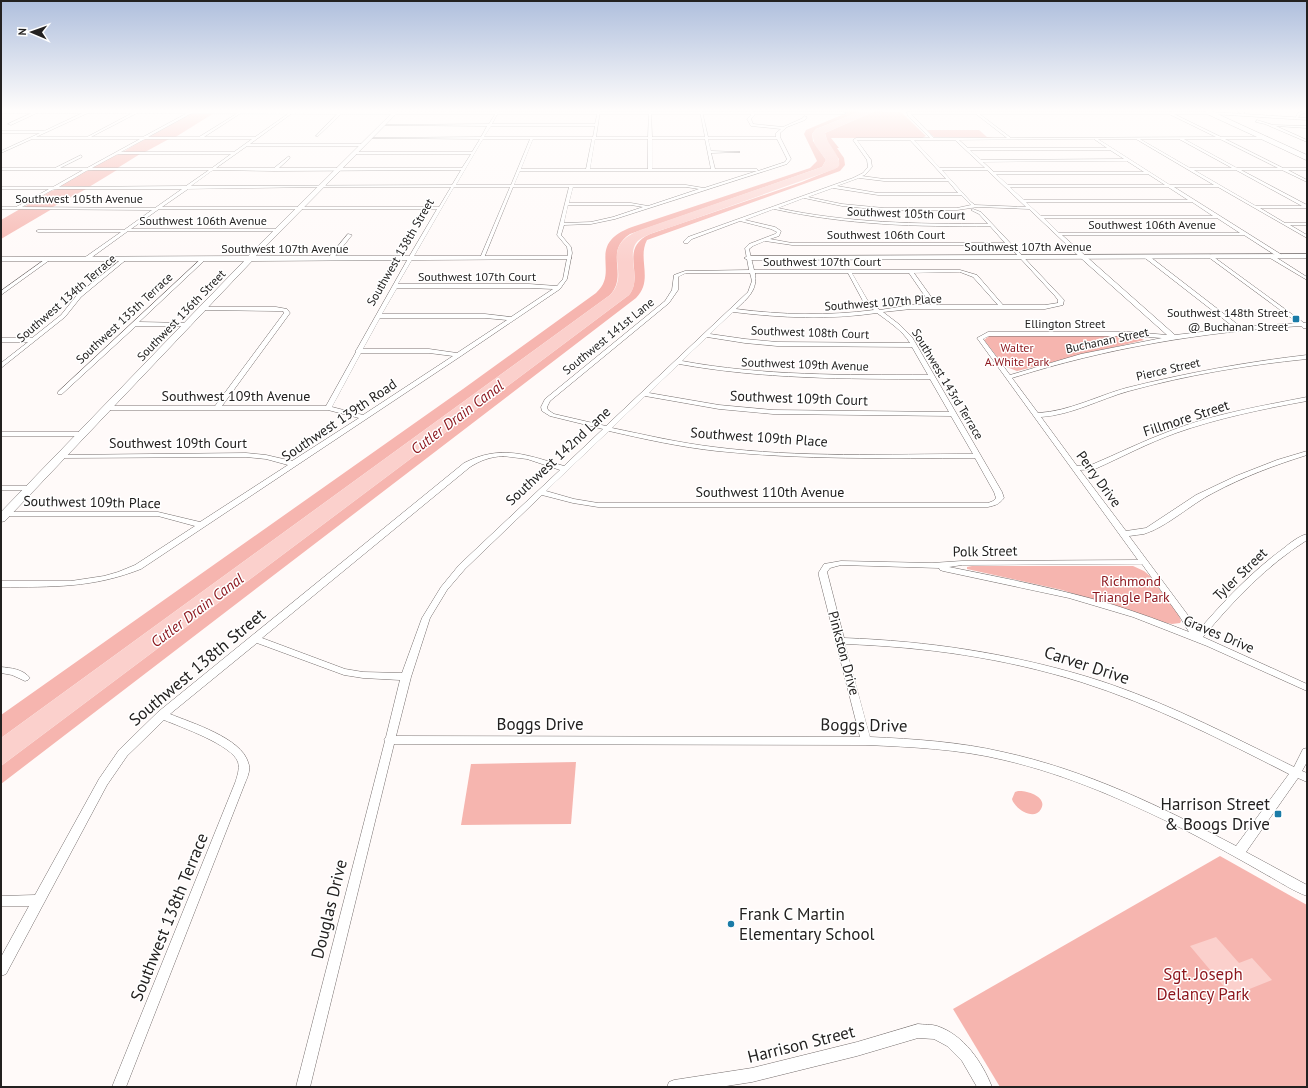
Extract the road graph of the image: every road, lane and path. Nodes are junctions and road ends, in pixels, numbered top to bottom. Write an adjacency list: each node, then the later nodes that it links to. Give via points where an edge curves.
1 (70, 162): 27 (street)
2 (102, 162): 28 (street)
3 (225, 162): 29 (street)
4 (283, 162): 30 (street)
5 (346, 162): 31 (street, Southwest 136th Street)
6 (467, 162): 19 (street, Southwest 138th Street)
7 (522, 162): 32 (street)
8 (590, 162): 33 (street)
9 (650, 162): 20 (street)
10 (711, 162): 34 (street)
11 (787, 162): 35 (street)
12 (869, 162): 38 (street, via 868,170)
13 (931, 162): 21 (street)
14 (980, 162): 36 (street)
15 (1132, 162): 37 (street)
16 (1177, 162): 22 (street)
17 (1222, 162): 23 (street)
18 (1268, 162): 24 (street)
19 (462, 169): 31 (street); 41 (street, Southwest 138th Street)
20 (650, 169): 33 (street); 34 (street)
21 (938, 169): 36 (street); 39 (street)
22 (1190, 169): 23 (street); 46 (street)
23 (1236, 169): 24 (street); 60 (street)
24 (1282, 169): 25 (street); 40 (street)
25 (1307, 169)
26 (1, 170): 27 (street)
27 (55, 170): 28 (street)
28 (87, 170): 29 (street); 50 (street)
29 (214, 170): 30 (street); 51 (street)
30 (274, 170): 31 (street)
31 (338, 170): 47 (street, Southwest 136th Street)
32 (519, 170): 33 (street); 42 (street)
33 (588, 170)
34 (712, 170): 35 (street)
35 (762, 171): 52 (street)
36 (990, 171): 37 (street); 44 (street)
37 (1149, 173): 45 (street)
38 (858, 177): 39 (street, via 880,180); 43 (street)
39 (949, 180): 53 (street)
40 (1307, 181)
41 (452, 186): 42 (street); 47 (street); 65 (street, Southwest 138th Street)
42 (511, 186): 48 (street); 95 (street)
43 (832, 186): 53 (street, via 878,194); 54 (street)
44 (1007, 186): 45 (street); 55 (street)
45 (1170, 186): 46 (street); 56 (street)
46 (1218, 186): 59 (street)
47 (320, 187): 51 (street); 64 (street, Southwest 136th Street)
48 (571, 187): 52 (street, via 686,186); 57 (street)
49 (1, 188): 50 (street)
50 (54, 188): 51 (street); 62 (street)
51 (186, 188): 63 (street)
52 (703, 189): 58 (street)
53 (961, 194): 67 (street)
54 (804, 197): 66 (street); 67 (street, via 871,208)
55 (1022, 201): 56 (street); 68 (street)
56 (1192, 201): 69 (street)
57 (566, 204): 58 (street, via 629,204); 72 (street)
58 (648, 207): 72 (street, via 596,222)
59 (1256, 207): 60 (street); 73 (street)
60 (1307, 207)
61 (1, 208): 62 (street, Southwest 105th Avenue)
62 (17, 208): 63 (street, Southwest 105th Avenue)
63 (157, 208): 64 (street, Southwest 105th Avenue); 78 (street)
64 (299, 208): 65 (street, Southwest 105th Avenue); 76 (street, Southwest 136th Street)
65 (440, 208): 94 (street, Southwest 138th Street)
66 (773, 208): 71 (street); 75 (street, Southwest 105th Court, via 820,218 869,224)
67 (975, 208): 68 (street); 75 (street)
68 (1030, 208): 70 (street)
69 (1217, 216): 70 (street); 80 (street)
70 (1040, 217): 79 (street)
71 (740, 220): 83 (street, via 773,228 779,232); 84 (street, via 690,238)
72 (562, 224): 96 (street, via 559,235 569,247)
73 (1283, 224): 74 (street); 82 (street)
74 (1307, 224)
75 (991, 226): 85 (street)
76 (278, 230): 78 (street, Southwest 106th Avenue); 103 (street, Southwest 136th Street)
77 (38, 231): 78 (street, Southwest 106th Avenue)
78 (126, 231): 100 (street)
79 (1059, 234): 80 (street, Southwest 106th Avenue); 91 (street)
80 (1245, 234): 88 (street)
81 (350, 235): 93 (street)
82 (1307, 237)
83 (764, 239): 85 (street, Southwest 106th Court, via 792,244); 97 (street, via 747,248)
84 (686, 242)
85 (1008, 244): 90 (street)
86 (1209, 256): 87 (street, Southwest 107th Avenue); 92 (street, Southwest 107th Avenue); 121 (street)
87 (1271, 256): 88 (street, Southwest 107th Avenue); 108 (street)
88 (1280, 256): 89 (street, Southwest 107th Avenue)
89 (1307, 256)
90 (1020, 257): 91 (street, Southwest 107th Avenue); 97 (street, Southwest 107th Avenue); 113 (street, Southwest 107th Place, via 1062,303 1058,306)
91 (1082, 257): 92 (street, Southwest 107th Avenue); 125 (street)
92 (1148, 257): 122 (street)
93 (331, 258): 94 (street, Southwest 107th Avenue); 103 (street, Southwest 107th Avenue)
94 (410, 258): 95 (street, Southwest 107th Avenue); 109 (street, Southwest 138th Street)
95 (482, 258): 96 (street, Southwest 107th Avenue)
96 (569, 258): 110 (street, Southwest 139th Road, via 565,279)
97 (748, 258): 106 (street, Southwest 142nd Lane)
98 (1, 259): 99 (street, Southwest 107th Avenue)
99 (49, 259): 100 (street, Southwest 107th Avenue); 111 (street)
100 (86, 259): 101 (street, Southwest 107th Avenue)
101 (125, 259): 102 (street, Southwest 107th Avenue); 127 (street, Southwest 134th Terrace, via 79,296 63,316)
102 (204, 259): 103 (street, Southwest 107th Avenue); 119 (street, Southwest 135th Terrace)
103 (250, 259): 114 (street, Southwest 136th Street)
104 (849, 271): 105 (street, Southwest 107th Court); 106 (street, Southwest 107th Court); 116 (street, Southwest 143rd Terrace, via 864,300)
105 (910, 271): 112 (street); 113 (street, Southwest 107th Court, via 967,272 977,277)
106 (752, 272): 107 (street, Southwest 107th Court); 115 (street, Southwest 142nd Lane, via 752,290)
107 (678, 274): 142 (street, Southwest 141st Lane, via 675,278 675,290 669,299 547,400)
108 (1307, 279)
109 (396, 286): 110 (street, Southwest 107th Court); 117 (street, Southwest 138th Street)
110 (558, 288): 118 (street, Southwest 139th Road)
111 (1, 293)
112 (935, 307): 113 (street, Southwest 107th Place); 116 (street, Southwest 107th Place)
113 (1002, 307)
114 (203, 309): 120 (street, Southwest 136th Street); 140 (street, via 276,309 286,311 287,315)
115 (733, 310): 116 (street, Southwest 107th Place, via 794,316 842,316); 123 (street, Southwest 142nd Lane)
116 (877, 311): 128 (street, Southwest 143rd Terrace, via 906,333)
117 (378, 316): 118 (street, via 485,316); 129 (street, Southwest 138th Street)
118 (513, 319): 130 (street, Southwest 139th Road)
119 (134, 324): 120 (street); 136 (street, Southwest 135th Terrace)
120 (188, 325): 139 (street, Southwest 136th Street)
121 (1306, 326): 122 (street, Buchanan Street)
122 (1240, 329): 125 (street, Buchanan Street)
123 (707, 335): 128 (street, Southwest 108th Court, via 777,344); 132 (street, Southwest 142nd Lane)
124 (980, 336): 125 (street, Ellington Street, via 1133,334); 135 (street, Perry Drive)
125 (1174, 337): 135 (street, Buchanan Street, via 1084,355)
126 (1, 340): 127 (street)
127 (33, 340): 133 (street, Southwest 134th Terrace)
128 (913, 344): 134 (street, Southwest 143rd Terrace)
129 (358, 351): 130 (street, via 429,351); 141 (street, Southwest 138th Street)
130 (460, 355): 145 (street, Southwest 139th Road)
131 (1307, 358): 144 (street, Pierce Street, via 1189,375 1120,392 1052,415)
132 (678, 362): 134 (street, Southwest 109th Avenue, via 764,375); 137 (street, Southwest 142nd Lane)
133 (1, 366)
134 (932, 377): 143 (street, Southwest 143rd Terrace)
135 (1009, 378): 144 (street, Perry Drive)
136 (60, 393)
137 (645, 394): 143 (street, Southwest 109th Court, via 714,406 773,412); 146 (street, Southwest 142nd Lane)
138 (1307, 399): 153 (street, Fillmore Street, via 1201,423 1153,440 1092,467)
139 (108, 408): 140 (street, Southwest 109th Avenue); 148 (street, Southwest 136th Street)
140 (218, 408): 141 (street, Southwest 109th Avenue)
141 (328, 408): 145 (street, Southwest 109th Avenue)
142 (544, 410): 146 (street, Southwest 109th Place, via 552,415)
143 (953, 414): 151 (street, Southwest 143rd Terrace)
144 (1037, 416): 153 (street, Perry Drive)
145 (364, 417): 152 (street, Southwest 139th Road)
146 (608, 429): 151 (street, Southwest 109th Place, via 666,442 756,453 826,456); 154 (street, Southwest 142nd Lane)
147 (1, 434): 148 (street)
148 (81, 434): 150 (street, Southwest 136th Street)
149 (1307, 453): 161 (street, via 1250,473 1212,490 1142,532)
150 (60, 456): 152 (street, Southwest 109th Court, via 246,455); 156 (street, Southwest 136th Street)
151 (977, 456): 158 (street, Southwest 143rd Terrace, via 998,492)
152 (294, 464): 160 (street, Southwest 139th Road)
153 (1075, 468): 161 (street, Perry Drive)
154 (566, 469): 157 (street, Southwest 142nd Lane); 168 (street, Southwest 138th Street, via 509,454 480,457)
155 (1, 488): 156 (street, Southwest 109th Place)
156 (30, 488): 159 (street, Southwest 136th Street)
157 (540, 492): 158 (street, Southwest 110th Avenue, via 598,505 983,505); 171 (street, Southwest 142nd Lane, via 462,567 444,589 426,618)
158 (999, 501)
159 (3, 517): 160 (street, Southwest 109th Place, via 158,514)
160 (202, 525): 166 (street, Southwest 139th Road, via 138,567 100,581 74,584)
161 (1123, 534): 163 (street, Perry Drive)
162 (1307, 536): 167 (street, Tyler Street, via 1287,548 1238,590)
163 (1144, 562): 165 (street, Polk Street, via 962,563); 167 (street, Perry Drive)
164 (827, 566): 165 (street, Polk Street, via 841,563); 169 (street, Pinkston Drive, via 823,576)
165 (932, 566): 167 (street, Graves Drive, via 1070,595 1133,614)
166 (1, 584)
167 (1197, 638): 173 (street, Graves Drive)
168 (255, 639): 171 (street, via 344,672); 174 (street, Southwest 138th Street)
169 (840, 641): 176 (street, Pinkston Drive); 178 (street, Carver Drive, via 899,643 952,649 1010,658 1062,672 1164,709)
170 (1, 670): 172 (street, via 14,672)
171 (406, 677): 175 (street, Southwest 142nd Lane)
172 (25, 678)
173 (1307, 688)
174 (162, 715): 182 (street, Southwest 138th Street, via 132,743 110,772); 185 (street, Southwest 138th Terrace, via 225,742 242,758 244,770)
175 (389, 740): 176 (street, Boggs Drive); 186 (street, Douglas Drive)
176 (866, 741): 180 (street, Boggs Drive, via 922,744 976,751 1046,767 1133,799)
177 (1307, 752): 178 (street)
178 (1296, 773): 179 (street, Carver Drive); 180 (street)
179 (1307, 778)
180 (1239, 852): 181 (street, Boggs Drive)
181 (1307, 891)
182 (40, 900): 183 (street); 184 (street, Southwest 138th Street)
183 (1, 901)
184 (1, 970)
185 (119, 1087)
186 (303, 1087)
187 (674, 1087): 188 (street, Harrison Street, via 780,1068 857,1049 913,1031 935,1032 961,1048)
188 (985, 1087)

